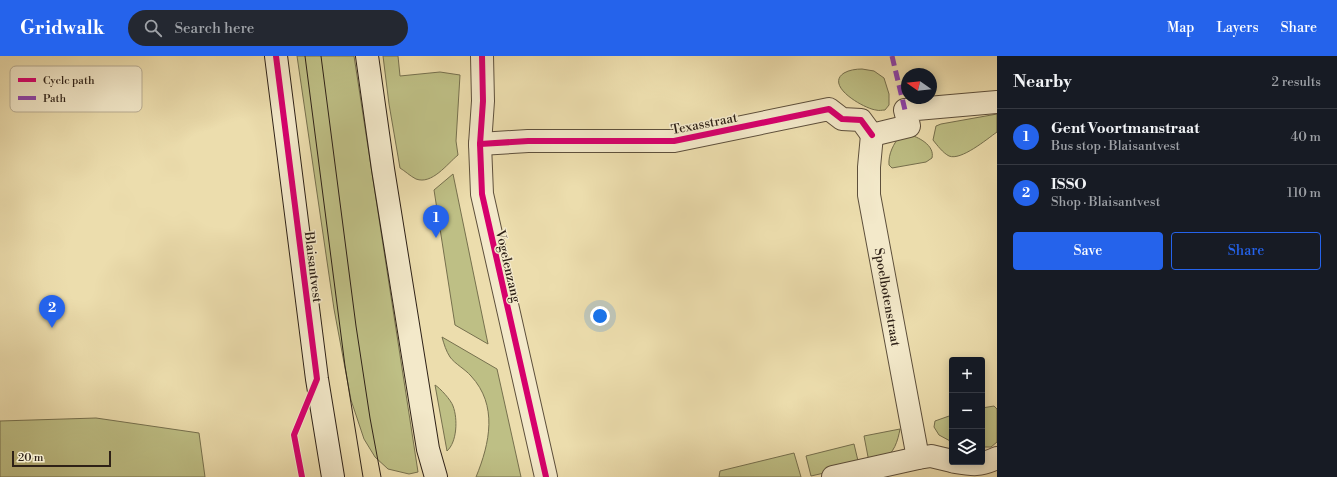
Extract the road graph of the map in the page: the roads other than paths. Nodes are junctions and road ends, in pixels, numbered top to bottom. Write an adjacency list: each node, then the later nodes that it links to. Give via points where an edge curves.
1 (276, 56): 9 (street, Blaisantvest, via 317,379)
2 (368, 56): 10 (street, via 428,449)
3 (482, 56): 6 (street, Vogelenzang, via 483,101)
4 (997, 102): 5 (street, via 905,110 909,126)
5 (872, 135): 6 (street, Texasstraat, via 861,120 842,119 829,109 674,141 528,141); 7 (street, Spoelbotenstraat, via 869,195)
6 (480, 144): 11 (street, Vogelenzang, via 482,194)
7 (918, 458): 8 (street, via 931,456); 12 (street)
8 (949, 461)
9 (333, 477)
10 (436, 477)
11 (546, 477)
12 (833, 477)

